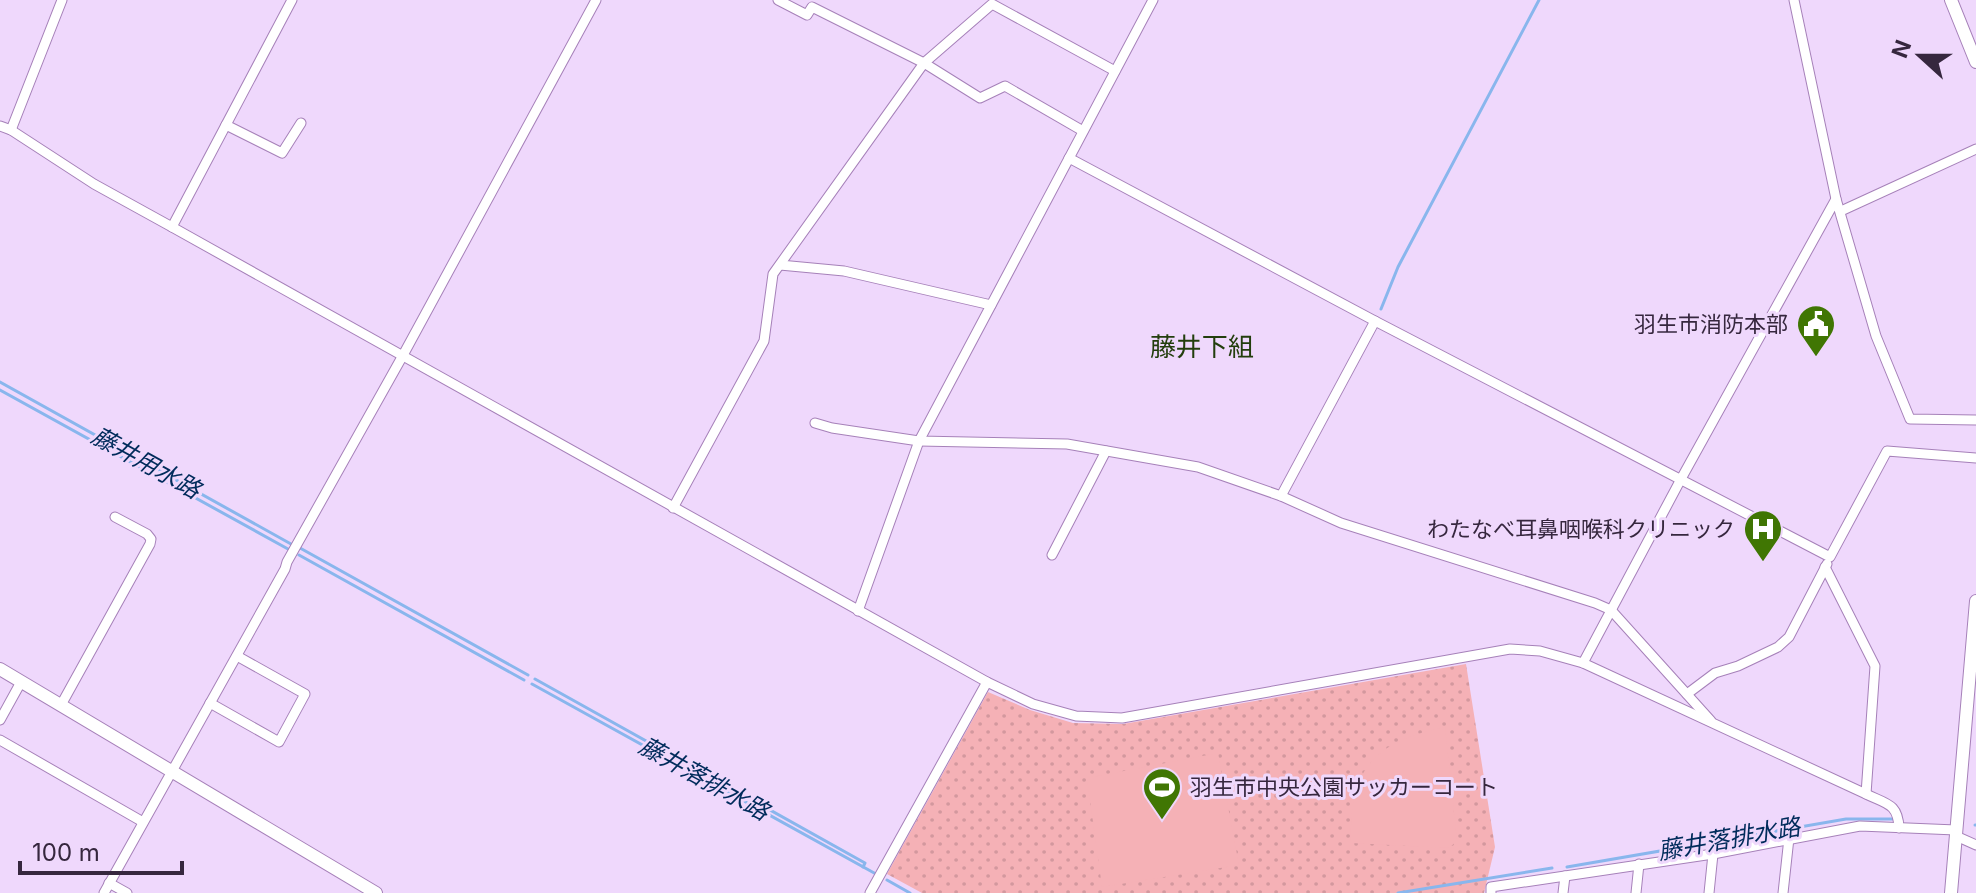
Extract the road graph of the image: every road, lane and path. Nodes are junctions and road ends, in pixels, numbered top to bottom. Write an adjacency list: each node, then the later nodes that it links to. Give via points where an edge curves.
1 (62, 0): 15 (street)
2 (292, 0): 13 (street)
3 (596, 0): 25 (street)
4 (778, 0): 8 (street, via 807,15)
5 (1153, 0): 11 (street)
6 (1794, 0): 19 (street)
7 (1951, 0): 9 (street)
8 (814, 3): 10 (street)
9 (1976, 62)
10 (924, 63): 11 (street, via 992,4); 16 (street, via 980,98 1005,86); 22 (street)
11 (1115, 71): 16 (street)
12 (301, 123): 13 (street, via 282,153)
13 (226, 125): 21 (street)
14 (0, 126): 15 (street)
15 (11, 130): 21 (street)
16 (1083, 131): 18 (street)
17 (1976, 149): 20 (street)
18 (1069, 158): 23 (street); 24 (street)
19 (1836, 199): 20 (street); 31 (street)
20 (1841, 211): 26 (street, via 1876,336 1910,419)
21 (172, 227): 25 (street)
22 (780, 265): 23 (street, via 844,271); 33 (street, via 773,274 764,341)
23 (991, 305): 28 (street)
24 (1375, 321): 31 (street); 32 (street)
25 (402, 357): 33 (street); 40 (street)
26 (1976, 420)
27 (815, 423): 28 (street)
28 (919, 441): 29 (street, via 1067,444); 39 (street)
29 (1106, 451): 32 (street, via 1198,467); 35 (street)
30 (1976, 458): 36 (street, via 1887,451)
31 (1681, 479): 36 (street); 38 (street)
32 (1281, 496): 38 (street, via 1341,523)
33 (673, 508): 39 (street)
34 (115, 517): 47 (street, via 147,534 150,544)
35 (1052, 555)
36 (1828, 562): 45 (street, via 1789,637 1778,647 1715,673); 52 (street, via 1875,666)
37 (1976, 601): 55 (street)
38 (1611, 610): 41 (street); 45 (street)
39 (858, 611): 44 (street)
40 (237, 656): 46 (street); 46 (street, via 305,694 279,742)
41 (1583, 663): 44 (street, via 1510,649 1122,718 1076,716 1033,704); 49 (street)
42 (0, 669): 43 (street)
43 (21, 682): 47 (street); 48 (street)
44 (987, 682): 65 (street)
45 (1687, 694): 49 (street)
46 (210, 703): 51 (street)
47 (61, 705): 51 (street)
48 (0, 720)
49 (1715, 726): 52 (street)
50 (0, 740): 53 (street)
51 (172, 771): 53 (street); 64 (street)
52 (1866, 794): 54 (street, via 1895,809)
53 (143, 822): 61 (street)
54 (1899, 828): 55 (street); 56 (street, via 1860,826)
55 (1956, 833): 57 (street); 71 (street)
56 (1789, 838): 58 (street); 70 (street)
57 (1976, 845)
58 (1713, 854): 59 (street); 69 (street)
59 (1639, 864): 60 (street); 68 (street)
60 (1565, 876): 66 (street, via 1491,887); 67 (street)
61 (109, 883): 62 (street); 63 (street)
62 (104, 893)
63 (127, 893)
64 (376, 893)
65 (870, 893)
66 (1491, 893)
67 (1563, 893)
68 (1636, 893)
69 (1709, 893)
70 (1783, 893)
71 (1951, 893)

